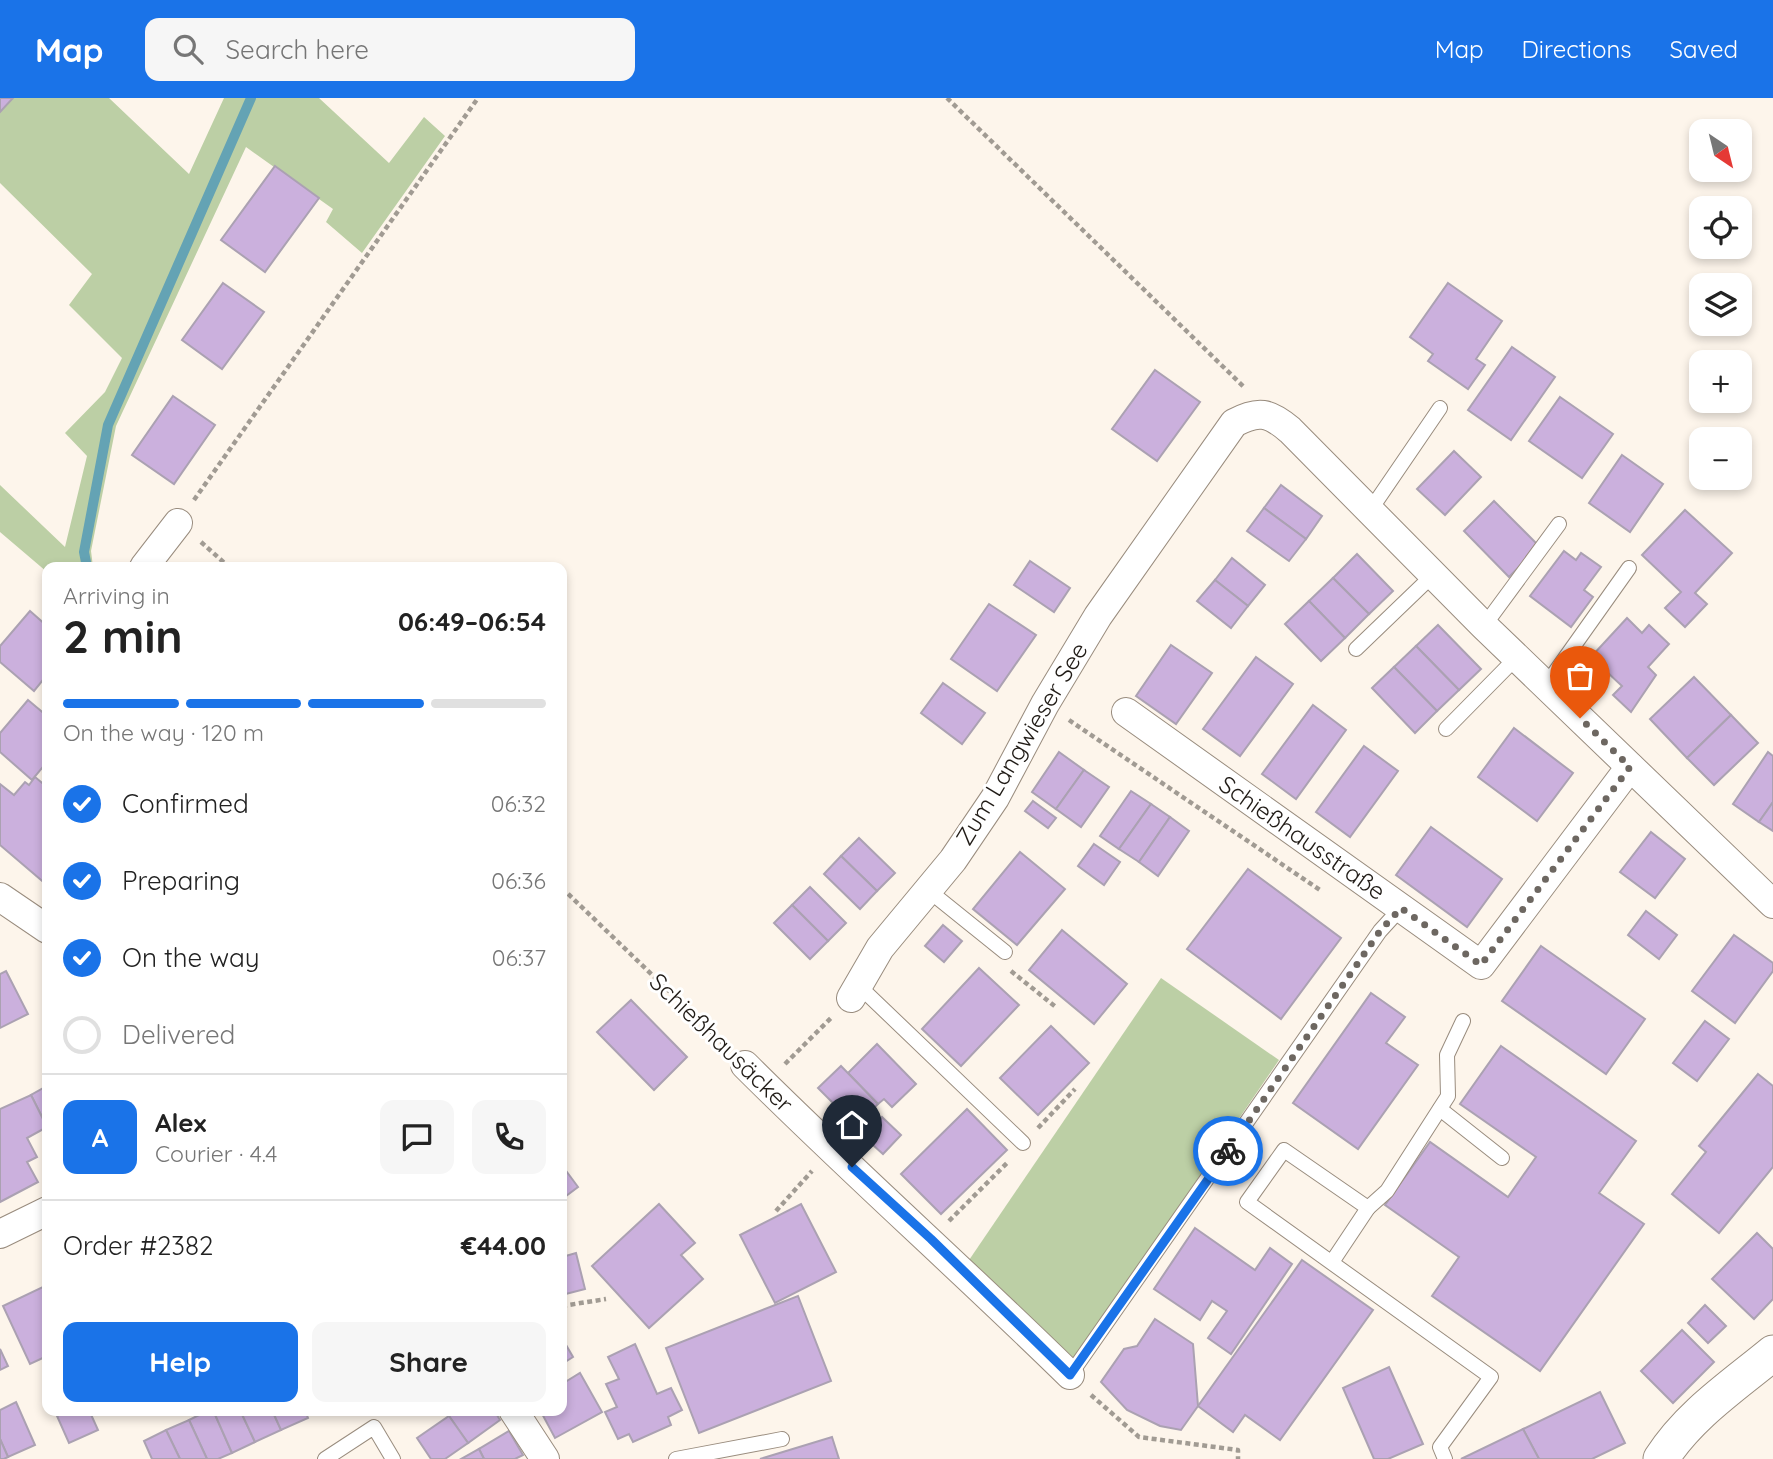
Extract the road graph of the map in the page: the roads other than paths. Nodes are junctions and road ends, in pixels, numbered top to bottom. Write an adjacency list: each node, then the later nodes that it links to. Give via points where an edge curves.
1 (1440, 408): 2 (lane)
2 (1369, 512): 7 (street); 15 (street, Zum Langwieser See, via 1275,418 1252,414 1234,423 1098,615 995,798)
3 (178, 523): 5 (street)
4 (1559, 524): 8 (lane)
5 (148, 562)
6 (1629, 568): 11 (lane)
7 (1433, 575): 8 (street); 9 (lane)
8 (1484, 625): 10 (street)
9 (1356, 649)
10 (1517, 657): 11 (street); 13 (lane)
11 (1546, 685): 14 (street)
12 (1126, 712): 18 (street, Schießhausstraße)
13 (1446, 729)
14 (1630, 767): 17 (street); 18 (street, Schießhausstraße, via 1481,965)
15 (928, 890): 20 (lane); 21 (street, Zum Langwieser See, via 880,948)
16 (0, 897): 19 (street)
17 (1773, 904)
18 (1401, 908): 32 (lane, via 1380,931)
19 (42, 926)
20 (1005, 952)
21 (855, 992): 25 (lane)
22 (1463, 1021): 24 (lane, via 1447,1055 1448,1096)
23 (755, 1075): 32 (street, Schießhausäcker)
24 (1440, 1109): 26 (lane); 27 (lane, via 1387,1191)
25 (1023, 1143)
26 (1502, 1158)
27 (1368, 1208): 30 (lane); 30 (lane, via 1284,1150 1247,1202)
28 (42, 1213): 29 (street)
29 (0, 1234)
30 (1332, 1262): 39 (lane, via 1491,1377 1440,1447)
31 (1773, 1353): 40 (street, via 1705,1408 1674,1438)
32 (1070, 1375)
33 (517, 1416): 37 (street)
34 (782, 1439): 38 (lane)
35 (325, 1459): 36 (lane, via 374,1427)
36 (393, 1459)
37 (545, 1459)
38 (676, 1459)
39 (1445, 1459)
40 (1661, 1459)

